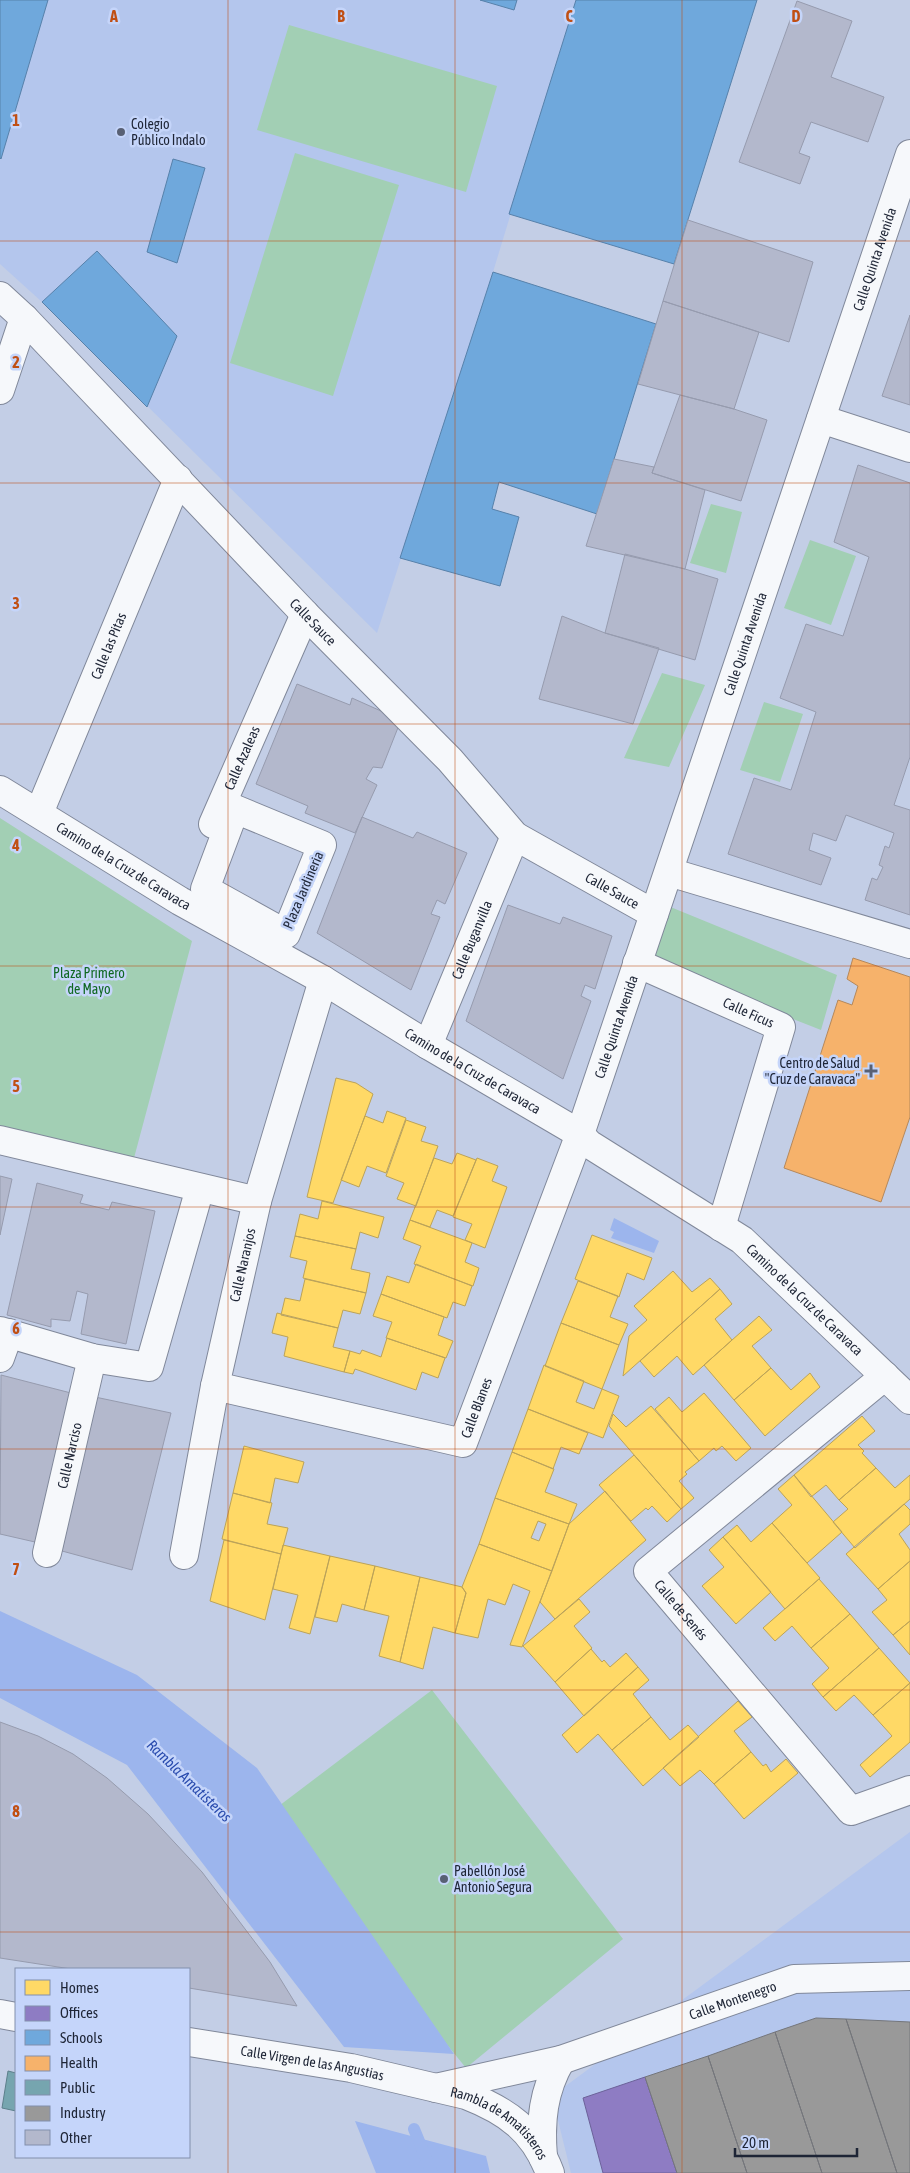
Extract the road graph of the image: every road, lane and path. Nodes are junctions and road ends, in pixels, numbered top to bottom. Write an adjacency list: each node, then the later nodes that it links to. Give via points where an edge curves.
1 (910, 154): 5 (street, Calle Quinta Avenida)
2 (0, 296): 3 (street, Calle Sauce)
3 (24, 318): 4 (street); 7 (street, Calle Sauce)
4 (0, 390)
5 (821, 419): 6 (street); 13 (street, Calle Quinta Avenida)
6 (910, 448)
7 (178, 479): 8 (street, Calle Sauce); 10 (street, Calle las Pitas)
8 (305, 614): 11 (street, Calle Sauce, via 450,760); 14 (street, Calle Azaleas)
9 (0, 790): 10 (street, Camino de la Cruz de Caravaca)
10 (39, 813): 14 (street, Camino de la Cruz de Caravaca)
11 (515, 836): 15 (street, Calle Sauce); 19 (street, Calle Buganvilla)
12 (322, 845): 12 (street, Plaza Jardineria, via 286,934 205,889 235,809)
13 (669, 872): 15 (street, Calle Quinta Avenida); 16 (street)
14 (180, 901): 18 (street, Camino de la Cruz de Caravaca)
15 (654, 914): 17 (street, Calle Quinta Avenida)
16 (910, 944)
17 (638, 964): 20 (street, Calle Quinta Avenida); 24 (street, Calle Ficus, via 781,1027)
18 (323, 980): 19 (street, Camino de la Cruz de Caravaca); 23 (street, Calle Naranjos)
19 (428, 1045): 20 (street, Camino de la Cruz de Caravaca)
20 (580, 1134): 24 (street, Camino de la Cruz de Caravaca, via 589,1144); 29 (street, Calle Blanes, via 463,1443)
21 (0, 1140): 22 (street)
22 (200, 1188): 23 (street); 27 (street, via 150,1367)
23 (257, 1201): 29 (street, Calle Naranjos)
24 (721, 1226): 28 (street, Camino de la Cruz de Caravaca, via 742,1240)
25 (4, 1332): 26 (street); 27 (street)
26 (0, 1358)
27 (92, 1358): 31 (street, Calle Narciso)
28 (885, 1376): 30 (street, Camino de la Cruz de Caravaca); 33 (street, Calle de Senés, via 648,1570 851,1811)
29 (215, 1386): 32 (street, Calle Naranjos)
30 (910, 1400)
31 (47, 1553)
32 (184, 1555)
33 (910, 1790)
34 (910, 1976): 38 (street, Calle Montenegro, via 794,1979)
35 (0, 2014): 36 (street)
36 (15, 2017)
37 (190, 2042): 39 (street, Calle Virgen de las Angustias, via 343,2066)
38 (561, 2060): 39 (street, Calle Montenegro); 40 (street, via 549,2083 542,2114)
39 (436, 2088): 40 (street, Rambla de Amatisteros, via 482,2102 509,2117 530,2134)
40 (547, 2165)

